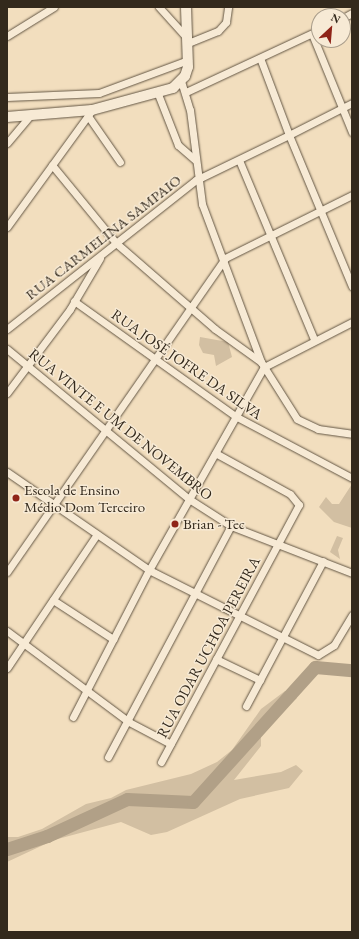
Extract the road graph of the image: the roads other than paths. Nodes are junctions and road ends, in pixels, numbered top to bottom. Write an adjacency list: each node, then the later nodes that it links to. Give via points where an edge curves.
1 (54, 7): 8 (street)
2 (159, 7): 5 (street)
3 (186, 7): 6 (main road)
4 (228, 7): 9 (street, via 226,22 218,31)
5 (170, 19): 6 (street); 9 (street)
6 (187, 24): 9 (main road)
7 (311, 34): 11 (street)
8 (7, 36)
9 (188, 41): 12 (main road)
10 (322, 48): 18 (street)
11 (260, 58): 14 (street); 23 (street)
12 (188, 60): 13 (main road); 16 (street, via 156,73 85,95)
13 (181, 81): 14 (street); 15 (main road)
14 (186, 92): 25 (street)
15 (158, 94): 19 (main road); 25 (street, via 178,145)
16 (7, 98)
17 (352, 103): 18 (street, RUA CARMELINA SAMPAIO)
18 (343, 108): 22 (street); 23 (street, RUA CARMELINA SAMPAIO)
19 (90, 113): 20 (main road); 27 (street); 28 (street)
20 (30, 116): 21 (main road); 24 (street)
21 (7, 117)
22 (352, 132)
23 (289, 135): 26 (street, RUA CARMELINA SAMPAIO); 31 (street)
24 (7, 143)
25 (195, 160): 29 (street)
26 (239, 160): 29 (street, RUA CARMELINA SAMPAIO); 33 (street)
27 (120, 162)
28 (52, 165): 32 (street); 34 (street)
29 (196, 180): 34 (street, RUA CARMELINA SAMPAIO); 36 (street)
30 (352, 195): 31 (street)
31 (320, 209): 33 (street); 37 (street)
32 (9, 221)
33 (270, 234): 36 (street, via 230,254); 42 (street)
34 (116, 243): 35 (street, RUA CARMELINA SAMPAIO); 39 (street)
35 (101, 256): 38 (street); 41 (street, RUA CARMELINA SAMPAIO)
36 (222, 263): 39 (street); 46 (street)
37 (352, 286)
38 (74, 301): 44 (street, RUA JOSÉ JOFRE DA SILVA); 45 (street)
39 (191, 306): 44 (street); 46 (street, via 215,329)
40 (352, 322): 42 (street)
41 (7, 329)
42 (314, 339): 46 (street)
43 (7, 349): 45 (street, RUA VINTE E UM DE NOVEMBRO)
44 (154, 358): 48 (street, RUA JOSÉ JOFRE DA SILVA); 49 (street)
45 (26, 365): 47 (street); 49 (street, RUA VINTE E UM DE NOVEMBRO)
46 (262, 365): 48 (street); 50 (street, via 297,419 318,429)
47 (7, 393)
48 (235, 416): 51 (street); 53 (street, RUA JOSÉ JOFRE DA SILVA)
49 (105, 430): 54 (street, RUA VINTE E UM DE NOVEMBRO); 55 (street)
50 (352, 434)
51 (215, 453): 54 (street); 58 (street, RUA ODAR UCHOA PEREIRA, via 297,499 299,505)
52 (7, 472): 55 (street)
53 (352, 478)
54 (189, 499): 56 (street, RUA VINTE E UM DE NOVEMBRO); 60 (street)
55 (54, 505): 57 (street); 61 (street)
56 (231, 526): 58 (street, RUA VINTE E UM DE NOVEMBRO); 63 (street)
57 (97, 534): 60 (street); 64 (street)
58 (278, 543): 59 (street, RUA VINTE E UM DE NOVEMBRO); 66 (street, RUA ODAR UCHOA PEREIRA)
59 (323, 561): 62 (street, RUA VINTE E UM DE NOVEMBRO); 68 (street)
60 (149, 570): 63 (street); 69 (street)
61 (7, 572)
62 (352, 573)
63 (194, 595): 66 (street); 77 (street)
64 (53, 600): 69 (street); 70 (street)
65 (352, 614): 68 (street, via 338,640 320,655)
66 (240, 616): 68 (street); 71 (street, RUA ODAR UCHOA PEREIRA)
67 (7, 631): 70 (street)
68 (283, 637): 73 (street)
69 (113, 639): 74 (street)
70 (24, 642): 72 (street); 74 (street)
71 (216, 659): 73 (street); 78 (street, RUA ODAR UCHOA PEREIRA)
72 (7, 668)
73 (260, 680): 75 (street)
74 (87, 689): 76 (street); 77 (street)
75 (246, 706)
76 (73, 717)
77 (129, 722): 78 (street); 79 (street)
78 (171, 744): 80 (street, RUA ODAR UCHOA PEREIRA)
79 (108, 758)
80 (162, 762)

